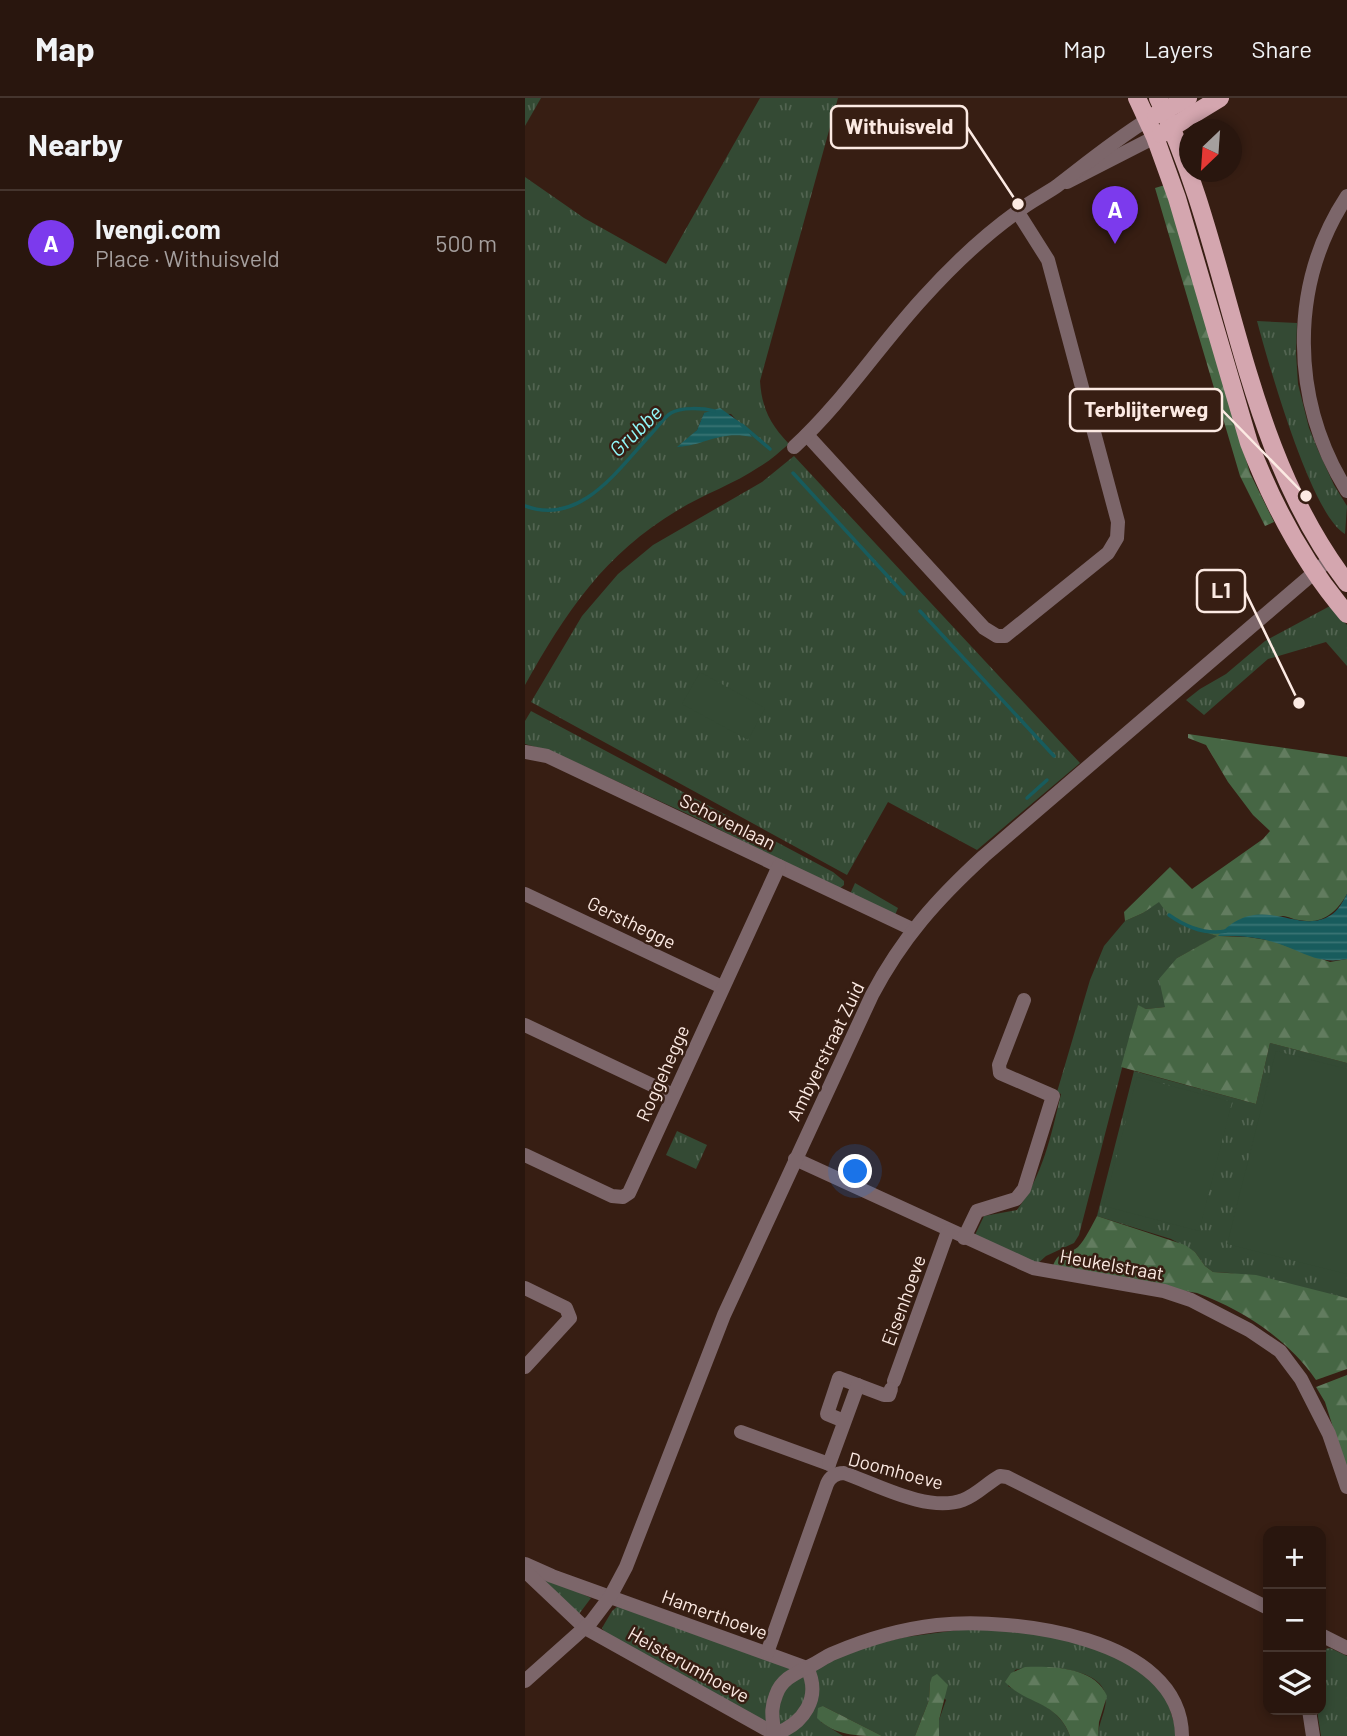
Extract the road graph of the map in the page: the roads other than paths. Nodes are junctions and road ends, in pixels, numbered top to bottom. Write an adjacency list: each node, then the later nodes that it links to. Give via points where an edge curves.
1 (1137, 98): 5 (main road)
2 (1188, 98): 4 (main road)
3 (1220, 98): 6 (main road)
4 (1161, 104): 5 (main road); 6 (main road)
5 (1147, 120): 7 (main road); 8 (street)
6 (1172, 128): 7 (main road); 14 (main road, via 1205,220 1267,435 1297,502)
7 (1155, 137): 8 (street); 15 (main road, via 1249,443 1282,519)
8 (1056, 186): 10 (street)
9 (1347, 196): 13 (street, via 1317,258 1303,334 1312,414)
10 (1017, 211): 11 (street, via 930,290); 11 (street, via 1048,260 1070,336 1118,522 1117,538 1108,553 1005,636 997,636 984,628)
11 (807, 435): 12 (street)
12 (794, 447)
13 (1347, 491)
14 (1330, 559): 15 (street, Ambyerstraat Zuid); 16 (main road)
15 (1315, 573): 17 (main road); 21 (street, Ambyerstraat Zuid, via 984,856)
16 (1347, 583)
17 (1347, 614)
18 (525, 752): 19 (street, Schovenlaan, via 547,756)
19 (779, 866): 21 (street, Schovenlaan); 22 (street, Roggehegge)
20 (525, 894): 22 (street, Gersthegge)
21 (912, 929): 27 (street, Ambyerstraat Zuid, via 877,986)
22 (722, 987): 25 (street, Roggehegge)
23 (1024, 1000): 29 (street, via 1000,1073 1053,1096 1024,1189 1016,1199 977,1211)
24 (525, 1025): 25 (street)
25 (673, 1096): 26 (street, Roggehegge, via 629,1193 623,1197)
26 (525, 1155)
27 (795, 1160): 28 (street, Heukelstraat); 37 (street, Ambyerstraat Zuid, via 724,1315 638,1539)
28 (949, 1231): 29 (street, Heukelstraat); 33 (street, Eisenhoeve, via 887,1395 839,1378 827,1413 844,1421)
29 (964, 1238): 34 (street, Heukelstraat, via 1038,1270 1141,1286 1191,1300 1249,1330 1289,1361 1309,1392)
30 (525, 1288): 31 (street, via 569,1311 569,1322)
31 (525, 1367)
32 (741, 1432): 33 (street)
33 (831, 1470): 38 (street, Doomhoeve, via 944,1504 967,1499 1000,1476 1007,1477); 42 (street, Doomhoeve)
34 (1347, 1487)
35 (525, 1564): 37 (street)
36 (525, 1571): 39 (street)
37 (610, 1597): 39 (street, Ambyerstraat Zuid); 42 (street, Hamerthoeve)
38 (1263, 1605)
39 (585, 1628): 44 (street, Ambyerstraat Zuid); 46 (street, Heisterumhoeve)
40 (1326, 1638): 41 (street)
41 (1347, 1647)
42 (767, 1653): 43 (street, Hamerthoeve)
43 (807, 1668): 46 (street, via 795,1672 776,1693 771,1723); 46 (street, via 812,1693 807,1708 795,1725); 47 (street, via 881,1636 937,1625 997,1623 1046,1631 1103,1647 1142,1665 1173,1698)
44 (525, 1681)
45 (1310, 1715): 48 (street)
46 (774, 1735)
47 (1182, 1736)
48 (1313, 1736)

